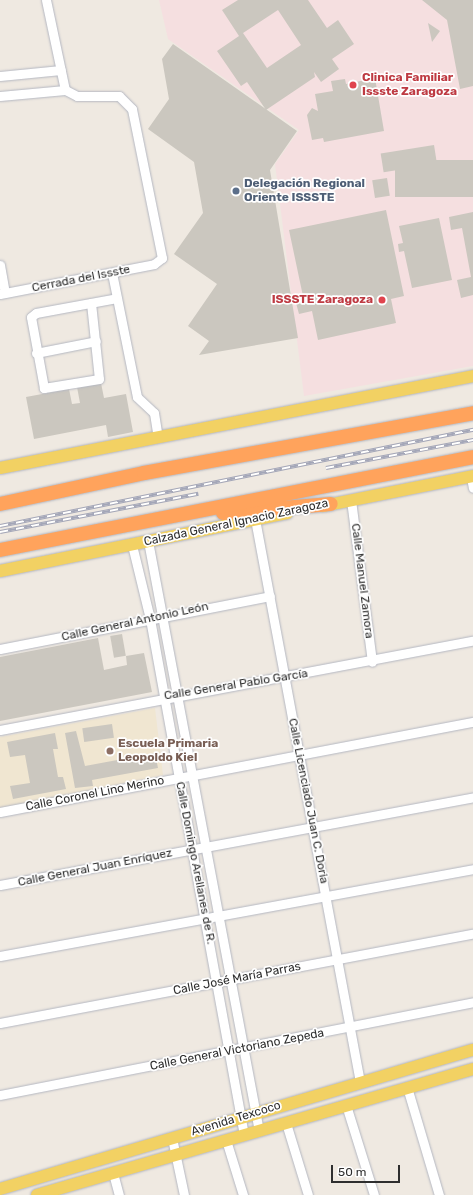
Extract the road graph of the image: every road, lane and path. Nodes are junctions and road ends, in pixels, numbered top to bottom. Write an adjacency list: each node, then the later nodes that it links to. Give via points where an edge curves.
1 (46, 0): 2 (street)
2 (61, 70): 3 (street); 4 (street)
3 (0, 76)
4 (65, 90): 5 (street); 7 (street, Cerrada del Issste, via 77,96 119,96 132,109 161,261)
5 (0, 96)
6 (0, 265): 8 (street)
7 (112, 273): 8 (street, Cerrada del Issste); 9 (street)
8 (3, 294)
9 (117, 298): 10 (street); 15 (street, via 137,397 154,413)
10 (91, 303): 11 (street); 12 (street, via 31,317)
11 (96, 342): 12 (street); 12 (street, via 100,376 93,382 44,388)
12 (36, 353)
13 (473, 376): 15 (main road)
14 (473, 413): 20 (highway, via 144,473)
15 (158, 437): 17 (main road)
16 (473, 457): 22 (highway, Calzada General Ignacio Zaragoza)
17 (0, 468)
18 (472, 481): 19 (main road, Calzada General Ignacio Zaragoza)
19 (351, 500): 21 (main road, Calzada General Ignacio Zaragoza); 35 (street, Calle Manuel Zamora)
20 (0, 504)
21 (332, 504): 22 (highway); 23 (main road, Calzada General Ignacio Zaragoza)
22 (176, 515): 26 (highway, Calzada General Ignacio Zaragoza)
23 (255, 519): 24 (main road, Calzada General Ignacio Zaragoza); 30 (street, Calle Licenciado Juan C. Doria)
24 (148, 542): 25 (main road, Calzada General Ignacio Zaragoza); 27 (street, Calle Domingo Arellanes de R.)
25 (132, 545): 28 (street, Calle Domingo Arellanes de R.); 29 (main road, Calzada General Ignacio Zaragoza)
26 (0, 550)
27 (151, 564): 28 (street); 31 (street, Calle Domingo Arellanes de R.)
28 (138, 568): 32 (street, Calle Domingo Arellanes de R.)
29 (0, 571)
30 (270, 596): 31 (street, Calle General Antonio León); 36 (street, Calle Licenciado Juan C. Doria)
31 (161, 617): 32 (street, Calle General Antonio León); 37 (street, Calle Domingo Arellanes de R.)
32 (150, 619): 34 (street, Calle General Antonio León); 38 (street, Calle Domingo Arellanes de R.)
33 (473, 641): 35 (street, Calle General Pablo García)
34 (0, 649)
35 (372, 662): 36 (street, Calle General Pablo García)
36 (283, 678): 37 (street, Calle General Pablo García); 41 (street, Calle Licenciado Juan C. Doria)
37 (176, 696): 38 (street, Calle General Pablo García); 42 (street, Calle Domingo Arellanes de R.)
38 (164, 697): 40 (street, Calle General Pablo García); 43 (street, Calle Domingo Arellanes de R.)
39 (473, 722): 41 (street, Calle Coronel Lino Merino)
40 (0, 730)
41 (299, 755): 42 (street, Calle Coronel Lino Merino); 46 (street, Calle Licenciado Juan C. Doria)
42 (192, 776): 43 (street, Calle Coronel Lino Merino); 47 (street, Calle Domingo Arellanes de R.)
43 (179, 777): 45 (street, Calle Coronel Lino Merino); 48 (street, Calle Domingo Arellanes de R.)
44 (473, 797): 46 (street, Calle General Juan Enríquez)
45 (0, 812)
46 (311, 825): 47 (street, Calle General Juan Enríquez); 51 (street, Calle Licenciado Juan C. Doria)
47 (204, 846): 48 (street, Calle General Juan Enríquez); 52 (street, Calle Domingo Arellanes de R.)
48 (191, 850): 50 (street, Calle General Juan Enríquez); 53 (street, Calle Domingo Arellanes de R.)
49 (473, 869): 51 (street)
50 (0, 885)
51 (327, 896): 52 (street); 56 (street, Calle Licenciado Juan C. Doria)
52 (217, 915): 53 (street); 57 (street, Calle Domingo Arellanes de R.)
53 (204, 917): 55 (street); 58 (street, Calle Domingo Arellanes de R.)
54 (473, 934): 56 (street, Calle José María Parras)
55 (0, 956)
56 (340, 959): 57 (street, Calle José María Parras); 61 (street, Calle Licenciado Juan C. Doria)
57 (230, 981): 58 (street, Calle José María Parras); 62 (street, Calle Domingo Arellanes de R.)
58 (217, 983): 60 (street, Calle José María Parras); 63 (street, Calle Domingo Arellanes de R.)
59 (473, 1002): 61 (street, Calle General Victoriano Zepeda)
60 (0, 1023)
61 (352, 1028): 62 (street, Calle General Victoriano Zepeda); 68 (street, Calle Licenciado Juan C. Doria)
62 (244, 1048): 63 (street, Calle General Victoriano Zepeda); 72 (street, Calle Domingo Arellanes de R.)
63 (230, 1051): 70 (street, Calle General Victoriano Zepeda); 73 (street, Calle Domingo Arellanes de R.)
64 (472, 1053): 65 (main road, Avenida Texcoco)
65 (428, 1062): 67 (main road); 68 (main road, Avenida Texcoco)
66 (473, 1069): 67 (main road, Avenida Texcoco)
67 (433, 1079): 69 (main road, Avenida Texcoco)
68 (360, 1082): 72 (main road, Avenida Texcoco)
69 (407, 1087): 71 (main road, Avenida Texcoco); 89 (street)
70 (0, 1095)
71 (346, 1105): 74 (main road, Avenida Texcoco); 88 (street)
72 (256, 1113): 73 (main road, Avenida Texcoco); 75 (street, Calle Domingo Arellanes de R.)
73 (241, 1118): 76 (street, Calle Domingo Arellanes de R.); 77 (main road, Avenida Texcoco)
74 (286, 1123): 75 (main road, Avenida Texcoco); 87 (street)
75 (259, 1131): 76 (main road, Avenida Texcoco)
76 (244, 1135): 78 (main road, Avenida Texcoco)
77 (172, 1138): 79 (street); 81 (main road, Avenida Texcoco)
78 (226, 1140): 79 (main road, Avenida Texcoco); 86 (street)
79 (176, 1154): 80 (main road, Avenida Texcoco); 85 (street)
80 (113, 1173): 82 (main road, Avenida Texcoco); 84 (street)
81 (0, 1189)
82 (53, 1193): 83 (main road, Avenida Texcoco)
83 (37, 1195)
84 (119, 1195)
85 (184, 1195)
86 (243, 1195)
87 (308, 1195)
88 (374, 1195)
89 (439, 1195)

